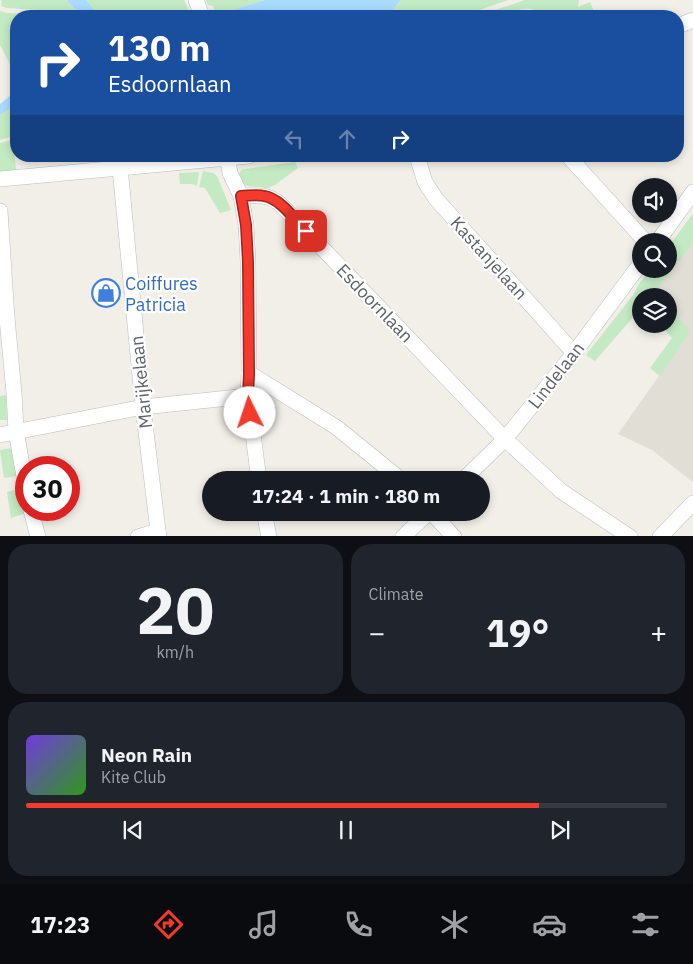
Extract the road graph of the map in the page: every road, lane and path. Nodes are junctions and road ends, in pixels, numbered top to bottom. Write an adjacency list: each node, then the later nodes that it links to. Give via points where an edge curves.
1 (185, 162): 5 (street)
2 (229, 162): 8 (street)
3 (419, 162): 14 (street, Kastanjelaan, via 425,182 436,199)
4 (573, 162): 10 (street)
5 (120, 168): 6 (street); 17 (street, Marijkelaan)
6 (0, 179)
7 (693, 192): 11 (street)
8 (241, 196): 15 (street, via 248,262); 20 (street, Esdoornlaan, via 263,195 280,204)
9 (0, 211): 13 (street)
10 (638, 233)
11 (664, 233)
12 (632, 275): 14 (street, Lindelaan)
13 (3, 318): 18 (street)
14 (574, 353): 20 (street, Lindelaan)
15 (249, 374): 16 (street); 23 (street, via 336,427)
16 (248, 396): 17 (street); 22 (street)
17 (143, 407): 18 (street); 30 (street, Marijkelaan)
18 (16, 432): 19 (street); 21 (street)
19 (0, 435)
20 (505, 439): 24 (street, Lindelaan); 36 (street, Esdoornlaan, via 561,491)
21 (20, 456)
22 (258, 471)
23 (390, 471)
24 (472, 471)
25 (693, 503): 37 (street)
26 (34, 521): 31 (street)
27 (266, 521): 33 (street)
28 (420, 521): 34 (street)
29 (439, 521): 35 (street)
30 (158, 534): 32 (street)
31 (38, 536)
32 (138, 536)
33 (269, 536)
34 (403, 536)
35 (454, 536)
36 (630, 536)
37 (660, 536)

